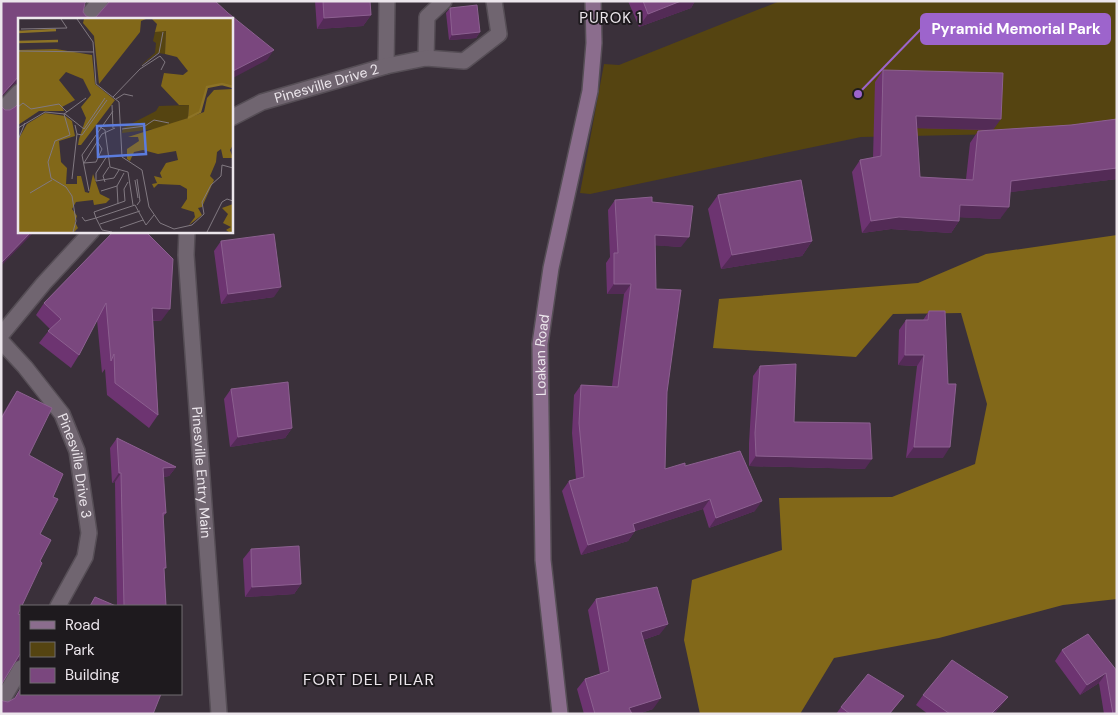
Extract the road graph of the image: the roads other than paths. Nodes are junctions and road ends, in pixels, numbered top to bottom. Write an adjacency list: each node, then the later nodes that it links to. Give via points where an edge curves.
1 (100, 1): 6 (street)
2 (387, 1): 8 (street)
3 (444, 1): 7 (street, via 427,17)
4 (494, 1): 7 (street, via 499,34 464,61)
5 (593, 1): 20 (main road, Loakan Road, via 590,91 551,268 540,344 543,560)
6 (89, 18)
7 (426, 58): 8 (street, Pinesville Drive 2)
8 (386, 66): 11 (street, Pinesville Drive 2, via 262,102)
9 (18, 93): 10 (street)
10 (1, 111)
11 (232, 117)
12 (91, 232): 14 (street)
13 (187, 232): 19 (street, Pinesville Entry Main, via 186,265)
14 (1, 335)
15 (1, 341): 16 (street, Pinesville Drive 3, via 62,414 77,451 88,533 84,557)
16 (59, 605)
17 (20, 670): 18 (street)
18 (1, 702)
19 (218, 713)
20 (560, 714)

